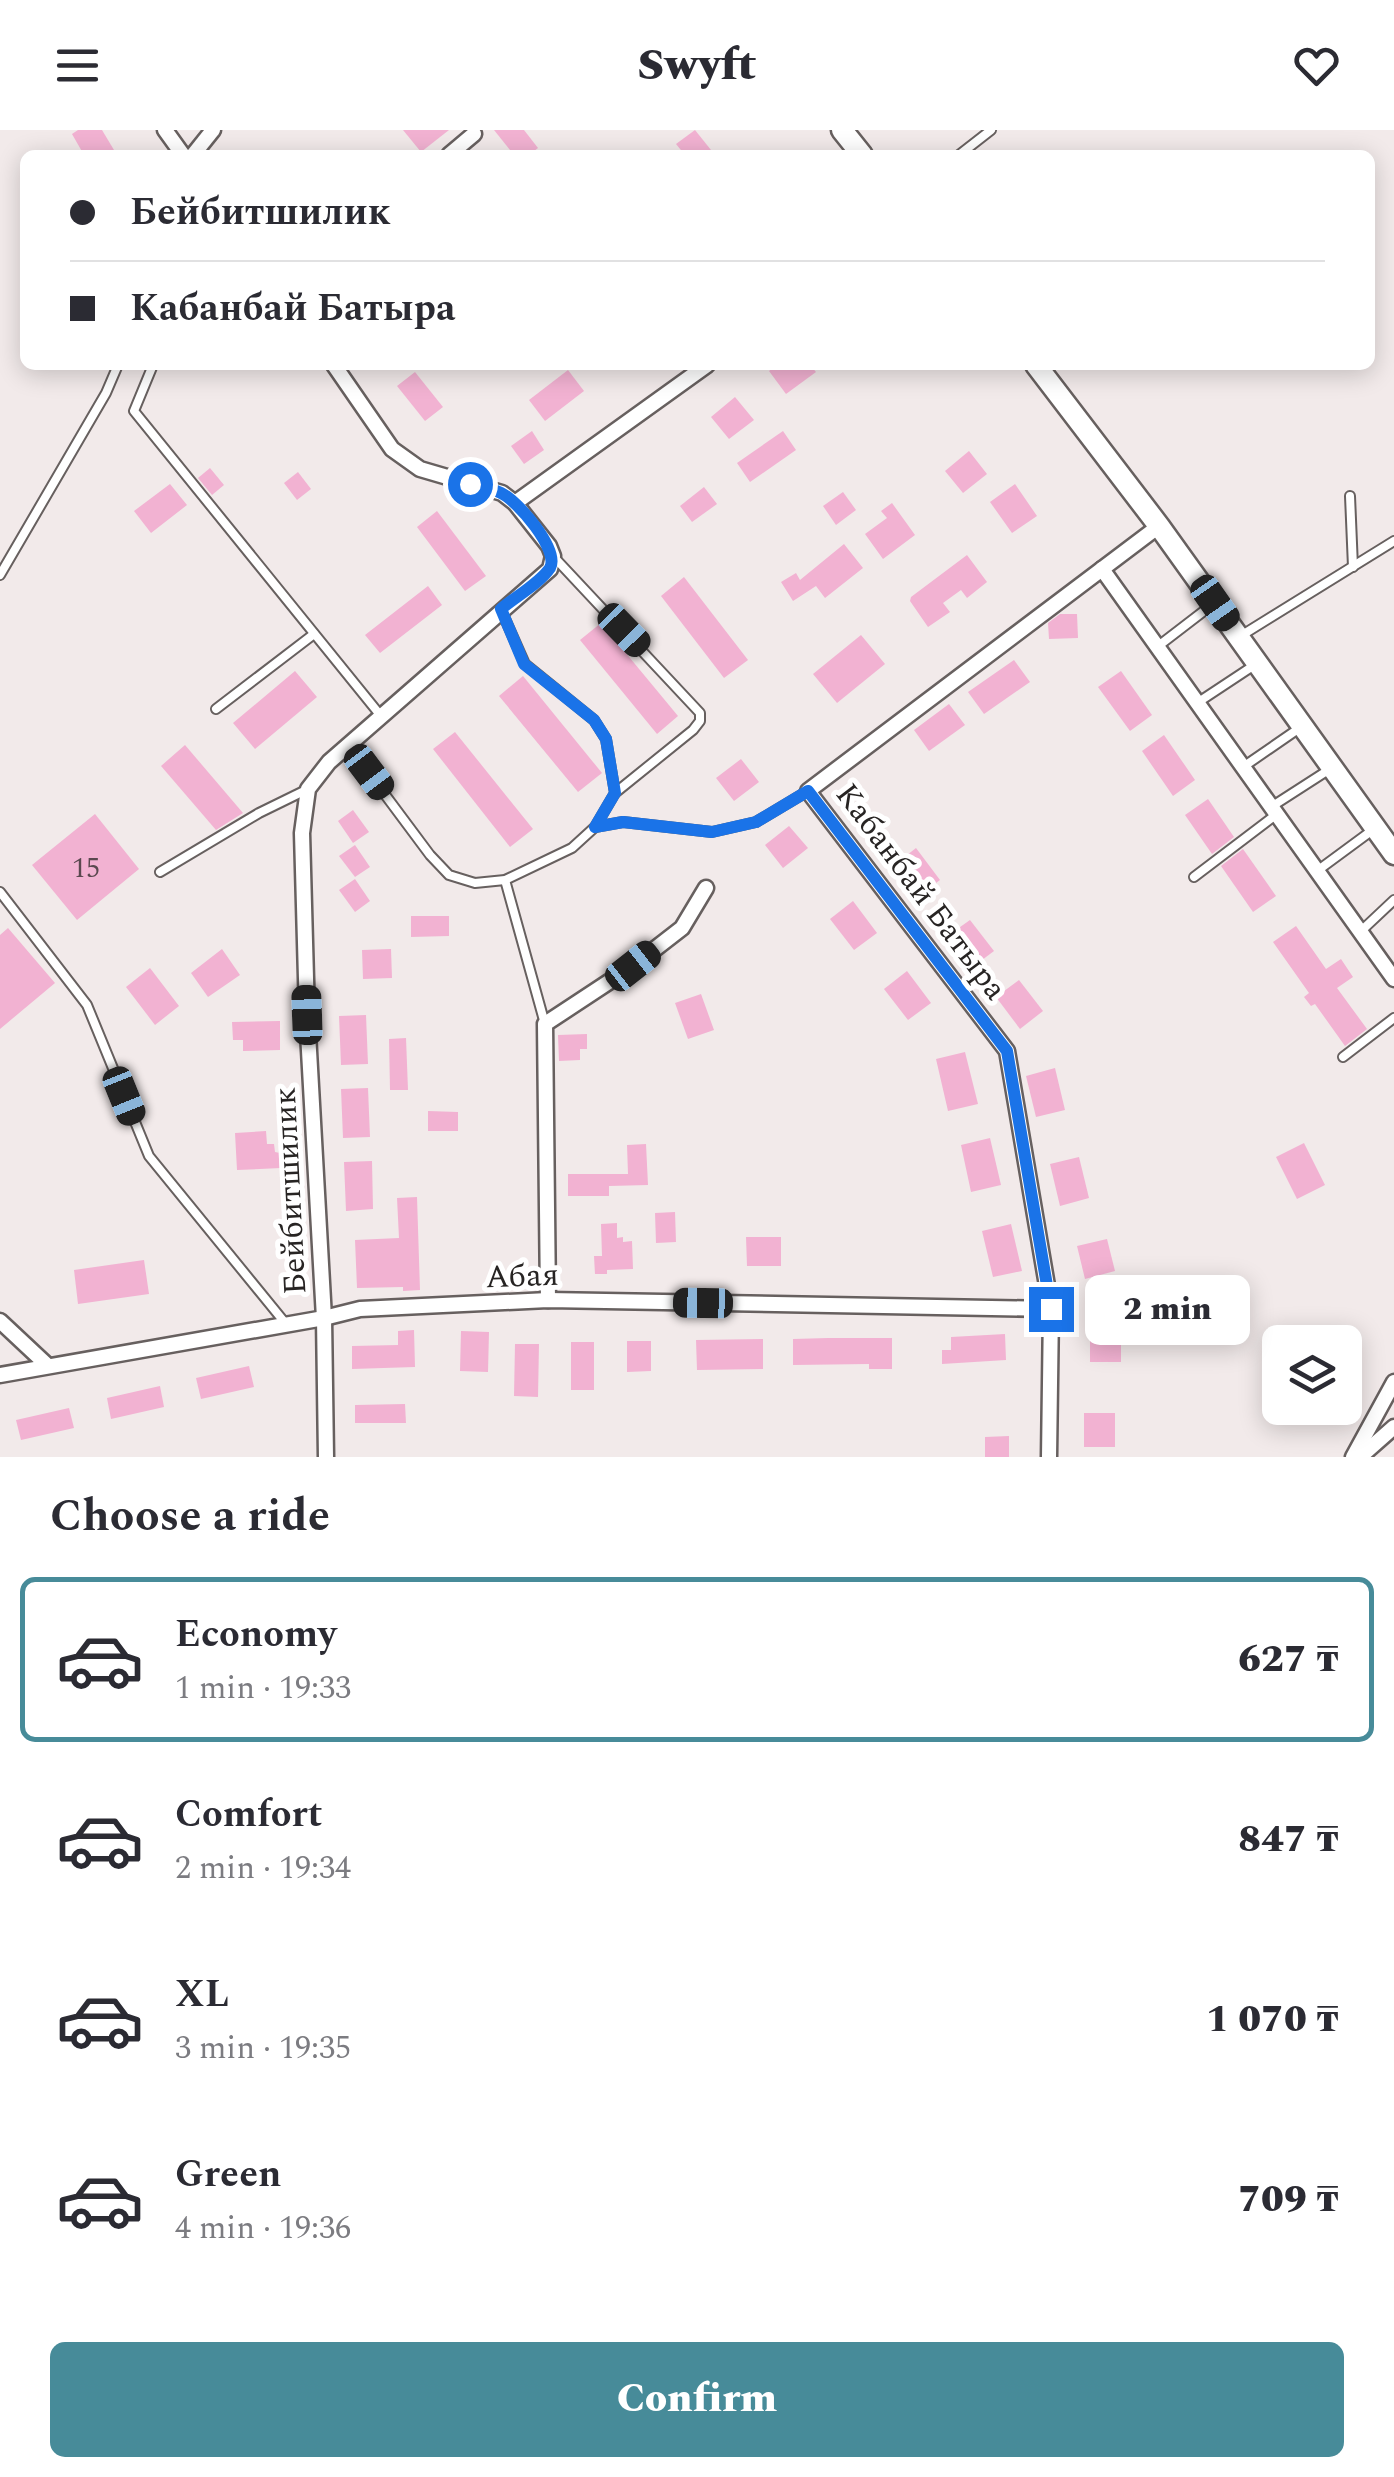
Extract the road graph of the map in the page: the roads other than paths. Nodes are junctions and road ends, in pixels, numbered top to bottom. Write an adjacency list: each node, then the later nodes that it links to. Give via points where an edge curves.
1 (213, 130): 5 (street)
2 (842, 130): 7 (main road)
3 (991, 130): 8 (lane)
4 (474, 134): 6 (street)
5 (196, 150)
6 (455, 150)
7 (858, 150)
8 (965, 150)
9 (116, 370): 21 (lane)
10 (151, 370): 24 (lane, via 134,411)
11 (337, 370): 15 (street, via 392,449 420,469 502,493)
12 (700, 370): 15 (street)
13 (1040, 370): 16 (main road)
14 (1350, 496): 19 (lane)
15 (515, 503): 18 (street)
16 (1159, 526): 20 (street, Кабанбай Батыра); 22 (main road)
17 (1394, 542): 19 (lane)
18 (553, 556): 23 (street, via 550,568); 37 (lane, via 700,713 693,730)
19 (1353, 567): 25 (lane)
20 (1102, 569): 26 (street); 36 (street, Кабанбай Батыра)
21 (0, 575)
22 (1215, 603): 25 (main road); 26 (lane)
23 (501, 609): 30 (street); 37 (lane, via 524,664 594,720 606,739)
24 (314, 634): 29 (lane); 30 (lane)
25 (1239, 638): 27 (main road)
26 (1157, 646): 28 (street)
27 (1258, 663): 28 (lane); 31 (main road)
28 (1197, 703): 33 (street)
29 (216, 709)
30 (381, 716): 32 (street)
31 (1303, 726): 33 (lane); 34 (main road)
32 (348, 745): 35 (street); 45 (lane, via 450,875 474,884)
33 (1243, 767): 38 (street)
34 (1332, 767): 38 (lane); 40 (main road)
35 (308, 789): 43 (lane); 56 (street, Бейбитшилик, via 302,833 305,960)
36 (808, 791): 39 (lane, via 756,822 712,832 623,822); 55 (street, Кабанбай Батыра, via 1007,1051)
37 (615, 793): 39 (lane)
38 (1274, 811): 42 (street); 44 (lane)
39 (595, 827): 45 (lane, via 572,848)
40 (1376, 828): 41 (main road); 42 (lane)
41 (1394, 854)
42 (1317, 871): 49 (street)
43 (160, 872)
44 (1194, 878)
45 (504, 880): 52 (lane)
46 (706, 888): 52 (street, via 682,928)
47 (0, 892): 58 (lane, via 86,1006 149,1156)
48 (1394, 900): 49 (lane)
49 (1360, 932): 50 (street)
50 (1394, 979)
51 (1394, 1018): 53 (lane)
52 (545, 1024): 54 (street)
53 (1343, 1057)
54 (548, 1300): 55 (street, Абая); 56 (street, Абая, via 360,1308)
55 (1051, 1309): 64 (street, Кабанбай Батыра)
56 (324, 1318): 58 (street, Абая); 63 (street, Бейбитшилик)
57 (0, 1321): 59 (street)
58 (286, 1324): 59 (street, Абая)
59 (47, 1365): 60 (street, Абая)
60 (0, 1374)
61 (1394, 1382): 65 (street)
62 (1394, 1428): 65 (street)
63 (326, 1457)
64 (1048, 1457)
65 (1357, 1457)

